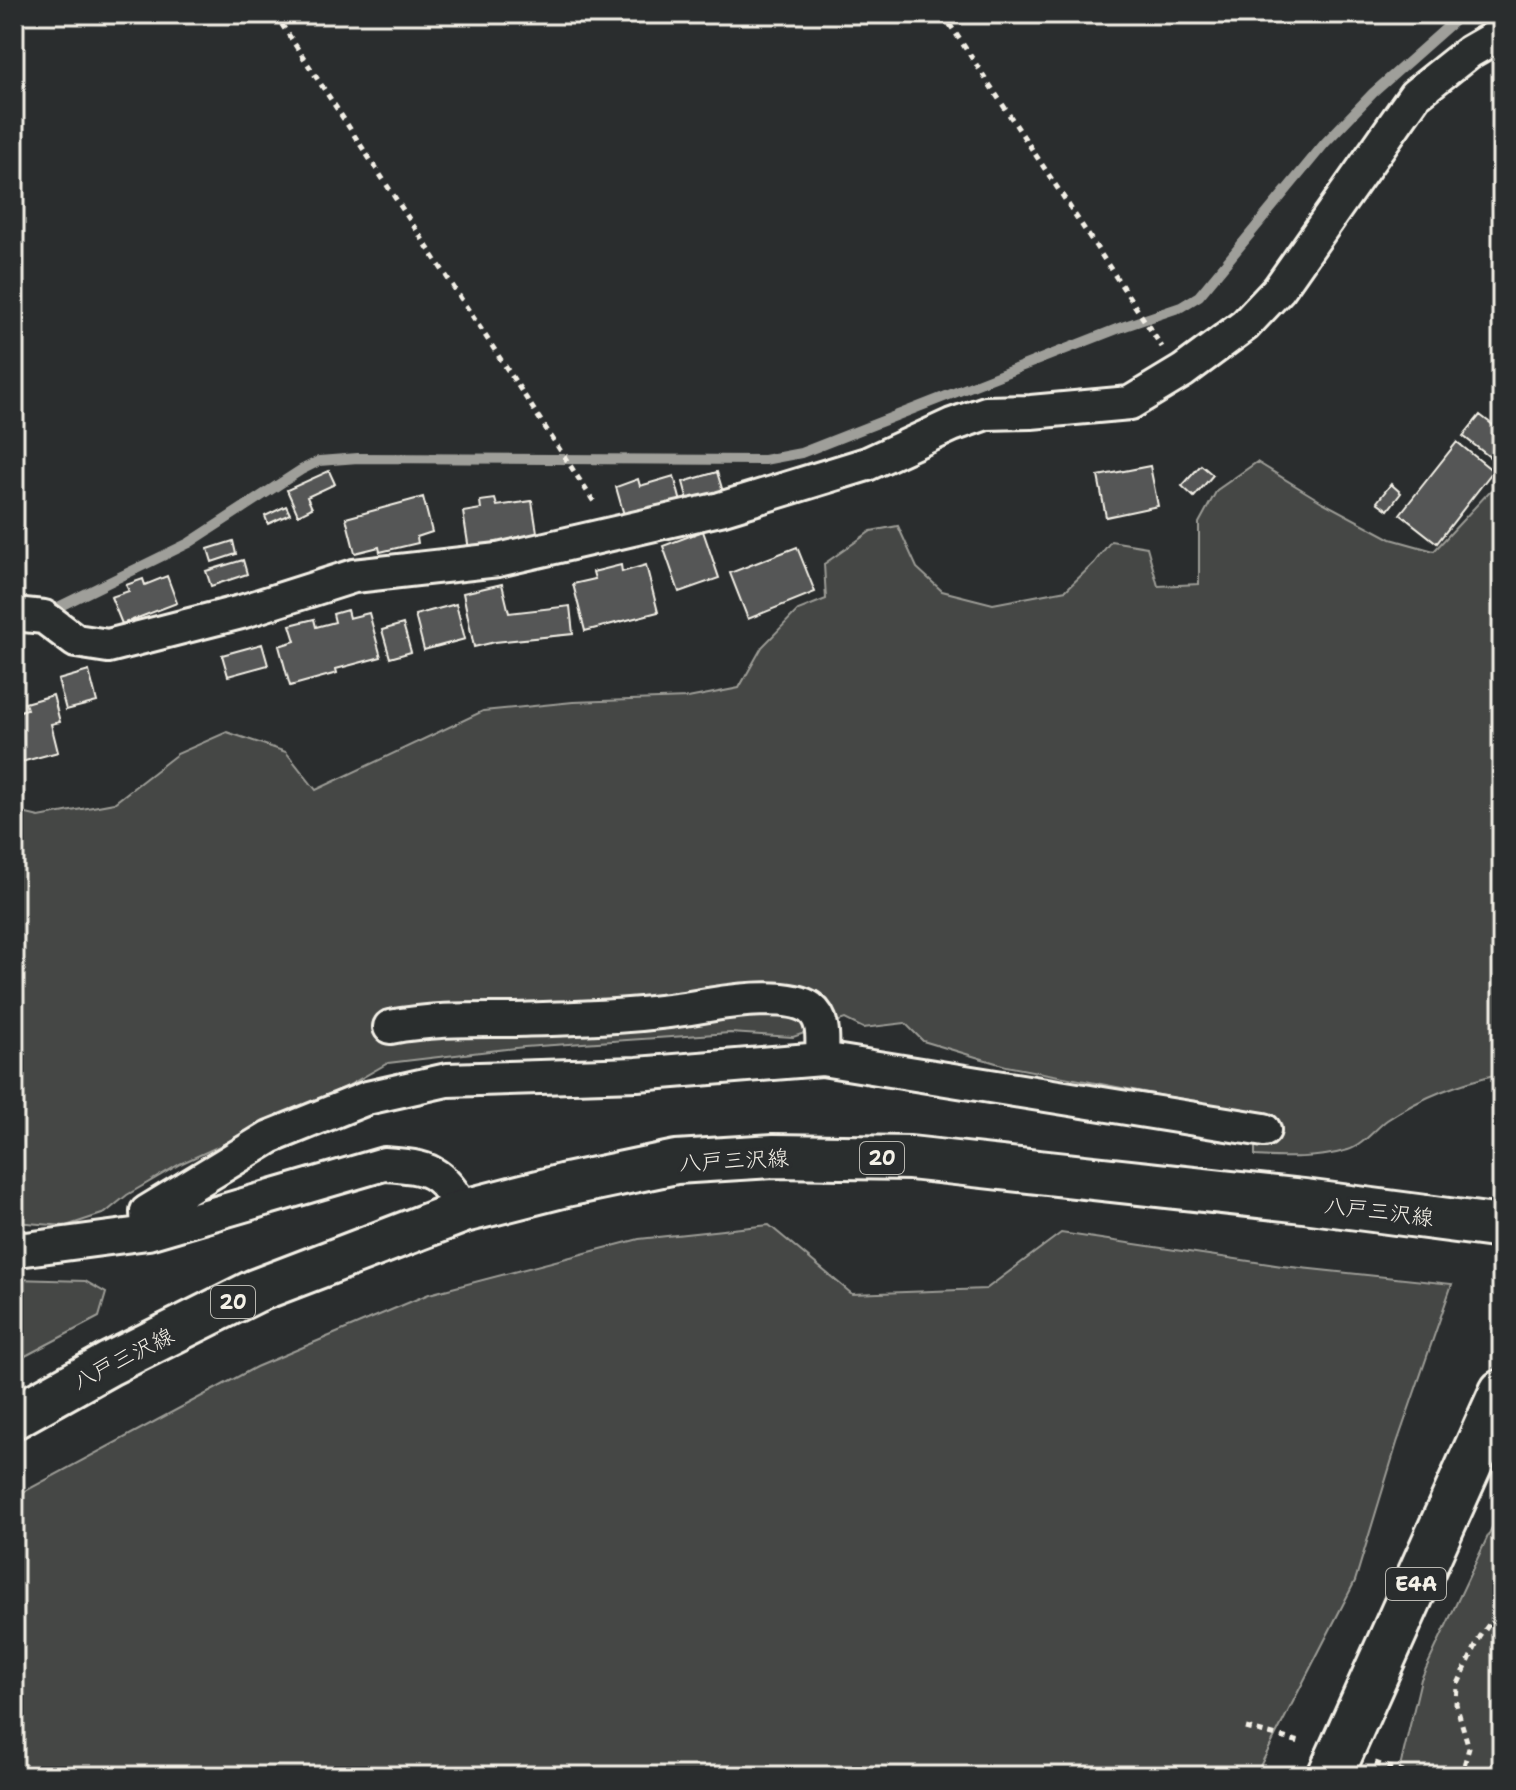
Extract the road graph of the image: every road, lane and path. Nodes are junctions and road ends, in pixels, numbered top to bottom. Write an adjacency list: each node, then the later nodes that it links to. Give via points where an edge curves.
1 (275, 14): 5 (path)
2 (943, 14): 4 (path, via 1159,344)
3 (1502, 33): 4 (street, via 1415,95 1279,289 1245,325)
4 (1183, 371): 5 (street, via 1130,403 986,413 867,464)
5 (615, 535): 6 (street, via 498,560 354,576 108,646 76,641 44,617)
6 (14, 614)
7 (390, 1027): 8 (street, via 423,1020 676,1011 746,998 787,1001 808,1006 819,1018)
8 (822, 1059): 9 (street); 12 (street, via 637,1074 447,1080 367,1098 270,1137 164,1199 147,1212)
9 (1264, 1130)
10 (464, 1211): 11 (main road, 八戸三沢線 / 20, via 676,1162 774,1156 910,1158); 12 (street, via 448,1184 421,1166 384,1164); 15 (main road, 八戸三沢線 / 20, via 255,1291)
11 (1502, 1227)
12 (148, 1233): 13 (street)
13 (14, 1247)
14 (1502, 1392): 20 (highway, E4A)
15 (14, 1417)
16 (1502, 1606): 22 (path, via 1457,1686 1456,1704 1469,1748)
17 (1246, 1728): 18 (path)
18 (1304, 1743)
19 (1372, 1762): 21 (path)
20 (1330, 1776)
21 (1416, 1776)
22 (1461, 1776)

